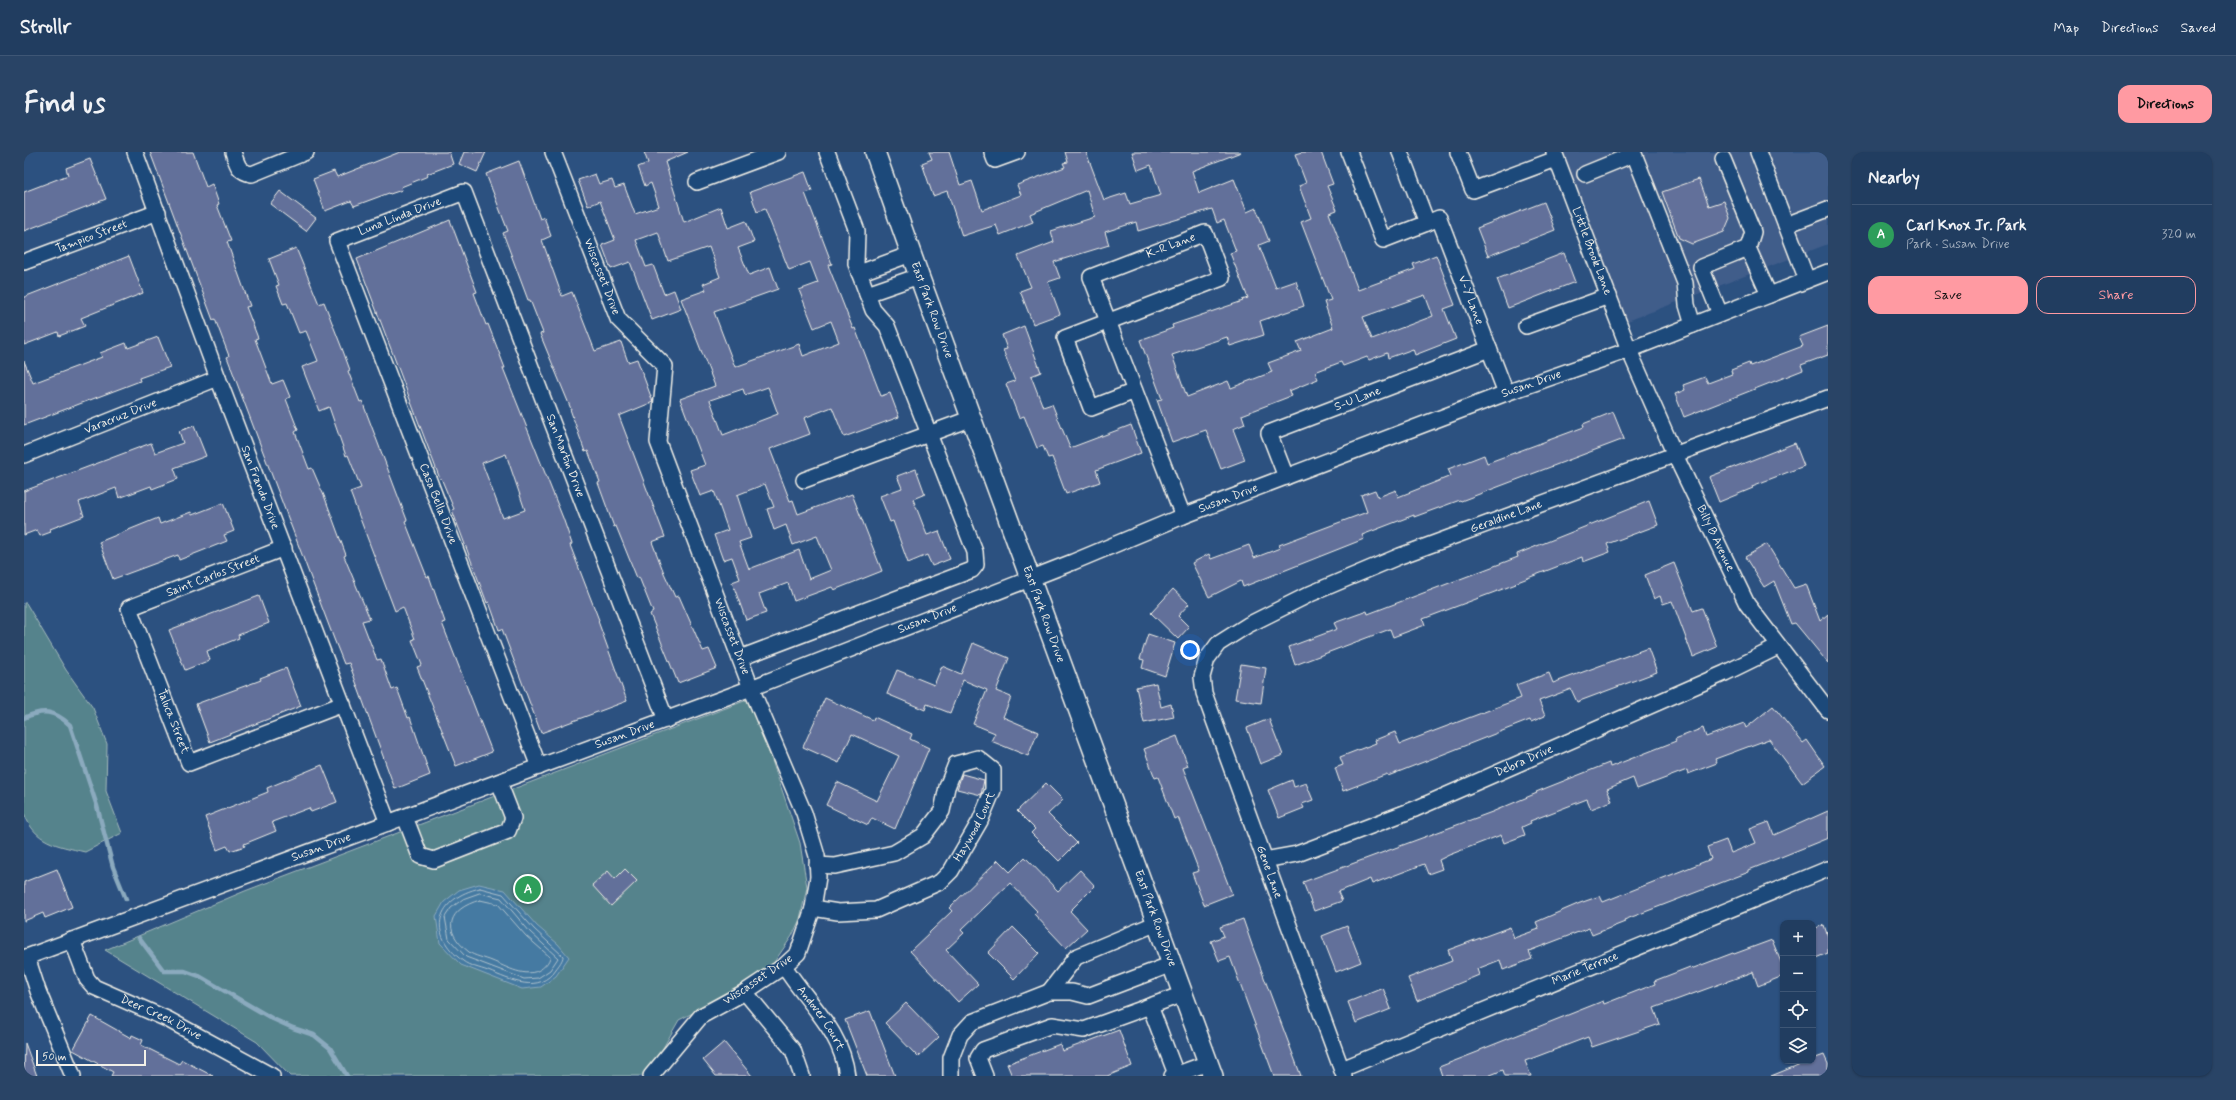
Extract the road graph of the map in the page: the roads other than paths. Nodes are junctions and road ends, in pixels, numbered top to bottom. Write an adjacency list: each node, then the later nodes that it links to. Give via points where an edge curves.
1 (134, 152): 21 (street, San Frando Drive)
2 (233, 152): 3 (street, via 239,168 252,174)
3 (306, 152)
4 (553, 152): 56 (street, Wiscasset Drive, via 618,319 665,366 658,442)
5 (778, 152): 18 (street)
6 (827, 152): 29 (street, via 857,231 856,264)
7 (875, 152): 26 (main road, East Park Row Drive)
8 (992, 152): 9 (street, via 995,160)
9 (1017, 152)
10 (1349, 152): 22 (street, V-Y Lane, via 1383,240)
11 (1400, 152): 22 (street)
12 (1458, 152): 15 (street, via 1473,190)
13 (1758, 152): 23 (street)
14 (1637, 153): 17 (street); 37 (street, via 1685,283 1687,305)
15 (1555, 156): 34 (street, Little Brook Lane)
16 (1723, 159): 25 (street, via 1753,232)
17 (1585, 174)
18 (697, 182)
19 (464, 192): 24 (street, Luna Linda Drive); 61 (street, San Martin Drive)
20 (1828, 209): 23 (street)
21 (158, 212): 27 (street, Tampico Street); 41 (street, San Frando Drive)
22 (1427, 223): 39 (street, V-Y Lane, via 1439,218)
23 (1786, 225): 31 (street)
24 (337, 241): 62 (street, Casa Bella Drive)
25 (1748, 248): 33 (street); 35 (street, via 1701,267)
26 (911, 254): 29 (street); 30 (main road, East Park Row Drive)
27 (24, 262)
28 (1828, 272): 31 (street, Susan Drive)
29 (859, 273): 32 (street)
30 (919, 276): 32 (street); 45 (main road, East Park Row Drive)
31 (1807, 280): 33 (street, Susan Drive)
32 (867, 294): 46 (street, via 873,310 887,326)
33 (1768, 295): 35 (street, Susan Drive)
34 (1608, 296): 38 (street); 40 (street, Little Brook Lane)
35 (1720, 314): 37 (street, Susan Drive)
36 (1108, 321): 36 (street, K-R Lane, via 1222,278 1205,233 1091,277); 42 (street, K-R Lane); 42 (street, via 1064,338 1091,408)
37 (1693, 325): 40 (street, Susan Drive)
38 (1526, 326)
39 (1489, 349): 43 (street, V-Y Lane); 49 (street, S-U Lane, via 1270,433)
40 (1629, 350): 43 (street, Susan Drive); 47 (street, Billy B Avenue)
41 (218, 378): 48 (street, Varacruz Drive); 52 (street, San Frando Drive)
42 (1135, 391): 51 (street, K-R Lane)
43 (1506, 393): 49 (street, Susan Drive)
44 (1828, 398): 47 (street, Geraldine Lane)
45 (972, 418): 46 (street); 53 (main road, East Park Row Drive)
46 (930, 433): 50 (street); 56 (street, via 975,552 976,565 972,570)
47 (1676, 454): 55 (street, Billy B Avenue, via 1747,604); 57 (street, Geraldine Lane, via 1400,556 1310,594 1248,625 1218,644 1207,659)
48 (24, 455)
49 (1286, 477): 51 (street, Susan Drive)
50 (804, 480)
51 (1182, 516): 53 (street, Susan Drive)
52 (284, 548): 54 (street, Saint Carlos Street); 59 (street, San Frando Drive)
53 (1031, 578): 58 (street, Susan Drive); 70 (main road, East Park Row Drive)
54 (142, 603): 59 (street, Taluca Street, via 129,608 189,763)
55 (1778, 647): 60 (street, Billy B Avenue); 66 (street, Debra Drive, via 1725,673 1415,809 1297,854)
56 (741, 662): 58 (street, Wiscasset Drive)
57 (1205, 667): 66 (street, Gene Lane, via 1202,677 1204,693)
58 (751, 688): 61 (street, Susan Drive); 67 (street, Wiscasset Drive, via 804,813 817,856)
59 (342, 704): 65 (street, San Frando Drive)
60 (1828, 710)
61 (666, 720): 62 (street, Susan Drive)
62 (539, 767): 63 (street, Susan Drive)
63 (498, 782): 64 (street, Susan Drive); 64 (street, via 513,818 508,831 434,860 420,856)
64 (405, 817): 65 (street, Susan Drive)
65 (388, 823): 71 (street, Susan Drive)
66 (1265, 860): 80 (street, Gene Lane)
67 (817, 865): 69 (street, Wiscasset Drive, via 818,877); 69 (street, Haywood Court, via 835,866 894,853 923,836 942,811 947,787 956,764 978,758 993,770 993,790 980,821 951,871 940,882 876,910 838,912)
68 (1828, 869): 80 (street, Marie Terrace)
69 (813, 908): 74 (street, Wiscasset Drive, via 798,954)
70 (1157, 923): 73 (main road, East Park Row Drive); 76 (street, via 1076,957)
71 (72, 940): 72 (street, Susan Drive); 83 (street, Deer Creek Drive, via 87,979 94,987 167,1019)
72 (26, 957): 82 (street)
73 (1172, 964): 76 (street, via 1088,996 1072,992); 77 (main road, East Park Row Drive)
74 (784, 966): 75 (street, Wiscasset Drive); 86 (street, Andover Court, via 797,987 828,1023 845,1061)
75 (745, 992): 84 (street, Wiscasset Drive, via 701,1016); 85 (street, via 794,1050)
76 (1049, 992): 87 (street, via 972,1022 960,1035 951,1058)
77 (1183, 994): 78 (street); 79 (main road, East Park Row Drive)
78 (1150, 1006): 81 (street); 88 (street, via 1084,1030 1052,1025 983,1050 978,1058)
79 (1210, 1069): 81 (street)
80 (1343, 1073)
81 (1174, 1075)
82 (72, 1076)
83 (272, 1076)
84 (651, 1076)
85 (802, 1076)
86 (847, 1076)
87 (952, 1076)
88 (985, 1076)

